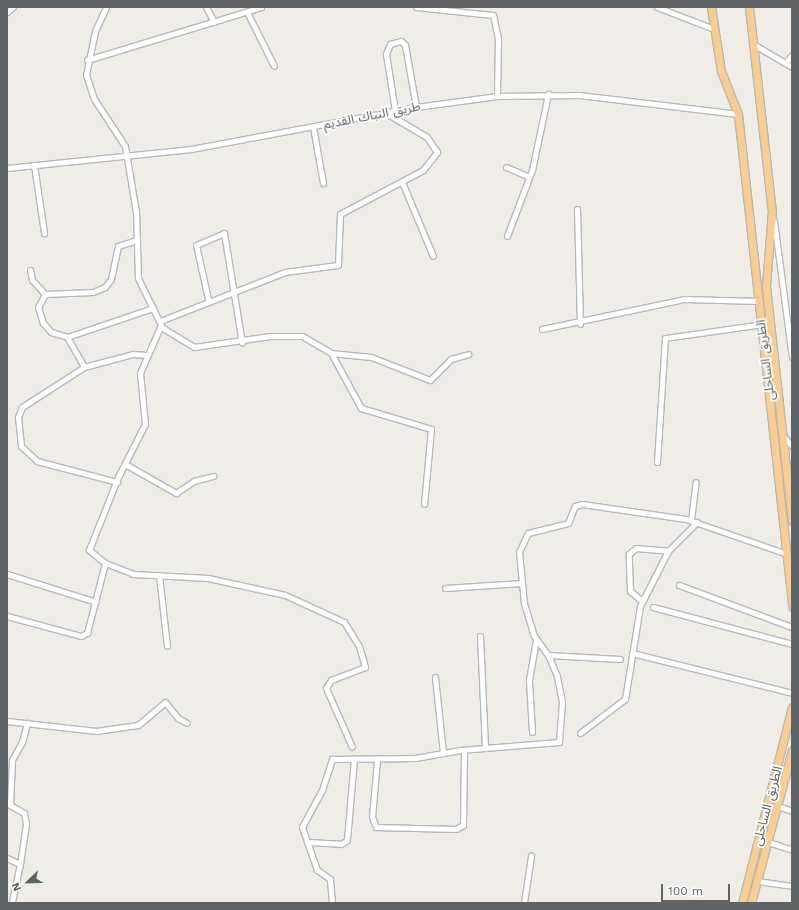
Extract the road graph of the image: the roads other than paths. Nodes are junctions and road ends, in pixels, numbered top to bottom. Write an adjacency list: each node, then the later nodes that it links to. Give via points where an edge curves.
1 (13, 7): 10 (street)
2 (106, 7): 15 (street)
3 (206, 7): 11 (street)
4 (262, 7): 9 (street)
5 (416, 7): 20 (street, via 493,15 498,38)
6 (657, 7): 12 (street)
7 (711, 7): 12 (highway, الطريق الساحلى)
8 (748, 7): 13 (highway, الطريق الساحلى)
9 (247, 10): 11 (street); 17 (street)
10 (7, 12)
11 (214, 22): 15 (street)
12 (714, 29): 24 (highway, الطريق الساحلى, via 721,71)
13 (753, 44): 16 (street); 34 (highway, الطريق الساحلى)
14 (792, 55): 16 (street)
15 (87, 60): 26 (street, via 87,83 122,141)
16 (786, 62): 18 (street)
17 (274, 66)
18 (792, 67)
19 (548, 94): 20 (street, طريق النباك القديم); 24 (street, طريق النباك القديم, via 579,95); 30 (street)
20 (497, 96): 21 (street, طريق النباك القديم)
21 (416, 107): 22 (street, طريق النباك القديم); 22 (street, via 405,45 401,41 390,44 386,54)
22 (395, 111): 23 (street, طريق النباك القديم)
23 (386, 112): 25 (street, طريق النباك القديم); 31 (street, via 436,146 437,152 430,163)
24 (738, 114): 43 (highway, الطريق الساحلى)
25 (313, 127): 26 (street, طريق النباك القديم, via 191,149); 32 (street)
26 (127, 156): 27 (street, طريق النباك القديم); 37 (street)
27 (34, 166): 29 (street, طريق النباك القديم); 35 (street)
28 (506, 167): 30 (street)
29 (7, 168)
30 (529, 177): 36 (street)
31 (402, 182): 38 (street); 40 (street, via 340,214 339,263 336,267 284,272)
32 (323, 183)
33 (577, 209): 46 (street)
34 (772, 211): 54 (street); 56 (highway, الطريق الساحلى, via 766,286)
35 (44, 233)
36 (508, 236)
37 (137, 240): 41 (street, via 118,246 111,279 105,287 93,292); 44 (street, via 138,278)
38 (433, 256)
39 (30, 270): 41 (street, via 32,280)
40 (235, 291): 42 (street); 42 (street, via 226,235 222,233 196,245); 50 (street)
41 (45, 294): 49 (street, via 38,307 43,323 51,332)
42 (208, 299): 45 (street)
43 (759, 301): 46 (street, via 684,299 636,307); 47 (highway, الطريق الساحلى)
44 (153, 308): 45 (street); 49 (street)
45 (160, 324): 50 (street, via 194,347); 53 (street)
46 (580, 324): 48 (street)
47 (762, 324): 58 (street, via 665,338); 70 (highway, الطريق الساحلى)
48 (542, 329)
49 (67, 337): 55 (street)
50 (242, 343): 51 (street, via 270,336 302,336)
51 (331, 353): 52 (street, via 371,357 430,380 451,359); 65 (street, via 359,407 431,429)
52 (468, 354)
53 (147, 355): 55 (street, via 133,354); 59 (street, via 140,372 145,424)
54 (792, 357)
55 (84, 367): 61 (street, via 22,407 18,416 21,446 37,461)
56 (785, 438): 57 (street); 64 (highway, الطريق الساحلى)
57 (792, 446)
58 (658, 462)
59 (125, 464): 60 (street, via 176,492); 61 (street)
60 (213, 476)
61 (117, 482): 71 (street, via 89,550)
62 (696, 482): 66 (street)
63 (792, 482): 64 (highway)
64 (790, 490): 67 (highway, الطريق الساحلى)
65 (424, 504)
66 (691, 520): 68 (street); 74 (street, via 661,513 578,505 568,523 535,529 521,540)
67 (792, 521)
68 (697, 522): 69 (street); 70 (street)
69 (668, 551): 77 (street); 77 (street, via 636,548 629,554 629,587)
70 (787, 554): 80 (highway, الطريق الساحلى)
71 (105, 563): 73 (street, via 133,574); 78 (street)
72 (7, 574): 78 (street)
73 (159, 575): 86 (street); 98 (street, via 208,578 285,595 344,622 359,646 366,667 331,680 326,688)
74 (522, 583): 76 (street); 84 (street, via 524,603)
75 (679, 585): 82 (street)
76 (445, 588)
77 (642, 601): 87 (street)
78 (96, 602): 81 (street, via 84,636)
79 (653, 607): 85 (street)
80 (792, 607)
81 (7, 616)
82 (792, 627)
83 (480, 636): 99 (street)
84 (536, 640): 88 (street); 96 (street, via 529,680)
85 (792, 644)
86 (167, 646)
87 (632, 653): 91 (street); 97 (street, via 625,699)
88 (548, 655): 89 (street); 99 (street, via 561,690 559,742)
89 (620, 659)
90 (434, 677): 102 (street)
91 (792, 693)
92 (792, 708): 119 (highway, الطريق الساحلى)
93 (7, 721): 94 (street)
94 (27, 723): 95 (street, via 101,731 138,725 165,702 178,718); 105 (street, via 12,760)
95 (188, 723)
96 (532, 732)
97 (580, 733)
98 (352, 747)
99 (485, 748): 100 (street)
100 (464, 750): 102 (street); 104 (street, via 463,825 456,829 376,827 372,817)
101 (792, 750): 106 (highway, الطريق الساحلى)
102 (443, 753): 104 (street)
103 (354, 758): 104 (street); 108 (street, via 336,758 330,762 322,790 304,821); 108 (street, via 347,840 341,844)
104 (377, 760)
105 (9, 804): 113 (street, via 24,812 26,824)
106 (777, 806): 107 (street); 109 (highway, الطريق الساحلى)
107 (792, 811)
108 (307, 842): 117 (street, via 317,870 330,879)
109 (768, 842): 110 (street); 114 (highway, الطريق الساحلى)
110 (792, 850)
111 (532, 856): 118 (street)
112 (7, 858): 113 (street)
113 (20, 864): 116 (street)
114 (757, 882): 115 (street); 120 (highway, الطريق الساحلى)
115 (792, 886)
116 (12, 903)
117 (332, 903)
118 (524, 903)
119 (742, 903)
120 (751, 903)

